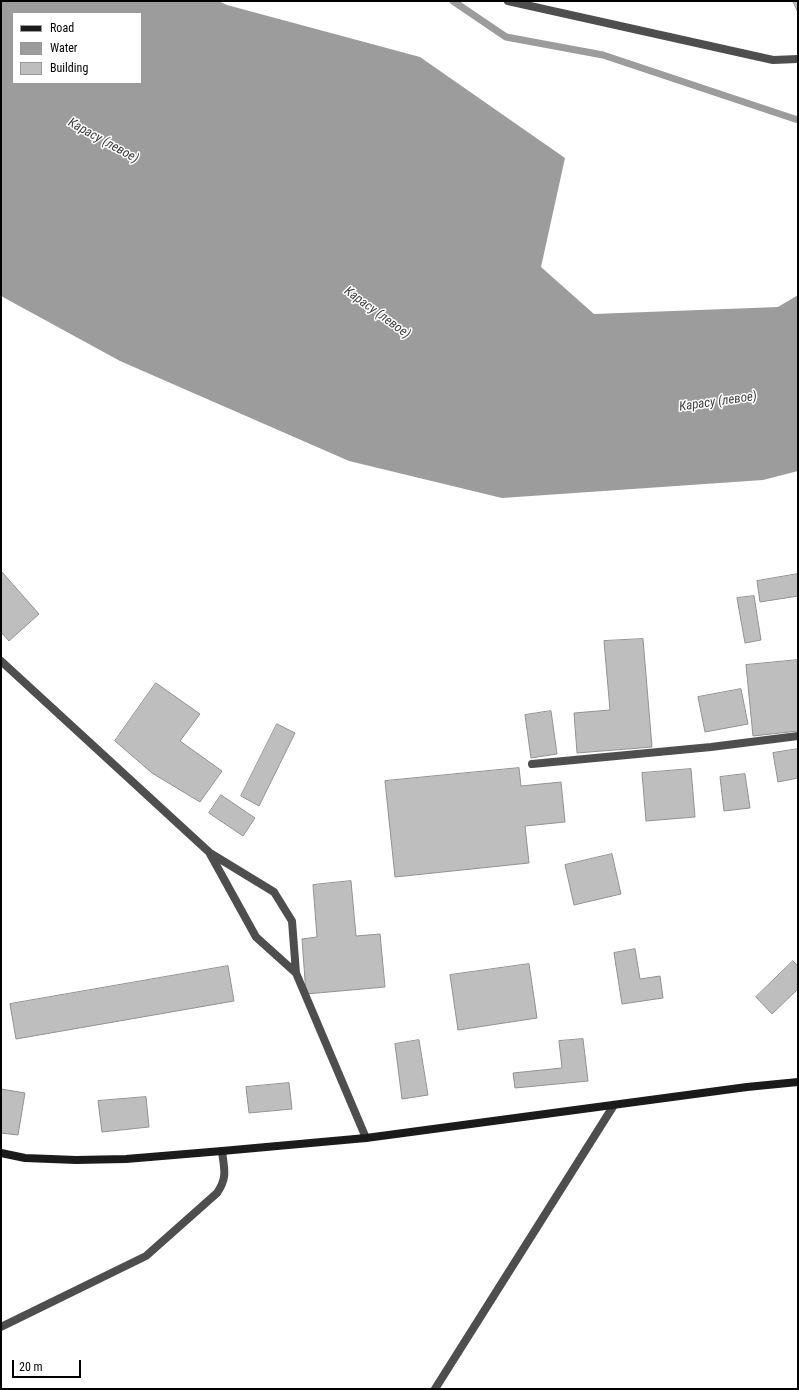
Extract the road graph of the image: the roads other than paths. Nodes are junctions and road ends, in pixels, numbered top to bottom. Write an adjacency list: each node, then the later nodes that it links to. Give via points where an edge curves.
1 (508, 1): 2 (street, via 773,60)
2 (798, 59)
3 (1, 661): 6 (street)
4 (798, 736): 5 (street)
5 (532, 764)
6 (209, 852): 7 (street, via 256,937); 7 (street, via 274,892 292,921)
7 (296, 973): 10 (street)
8 (798, 1082): 9 (main road)
9 (614, 1105): 10 (main road); 14 (street)
10 (366, 1138): 11 (main road)
11 (222, 1151): 12 (main road, via 126,1159 76,1160 25,1158); 13 (street, via 224,1176 217,1193 146,1256)
12 (1, 1153)
13 (1, 1327)
14 (435, 1389)

